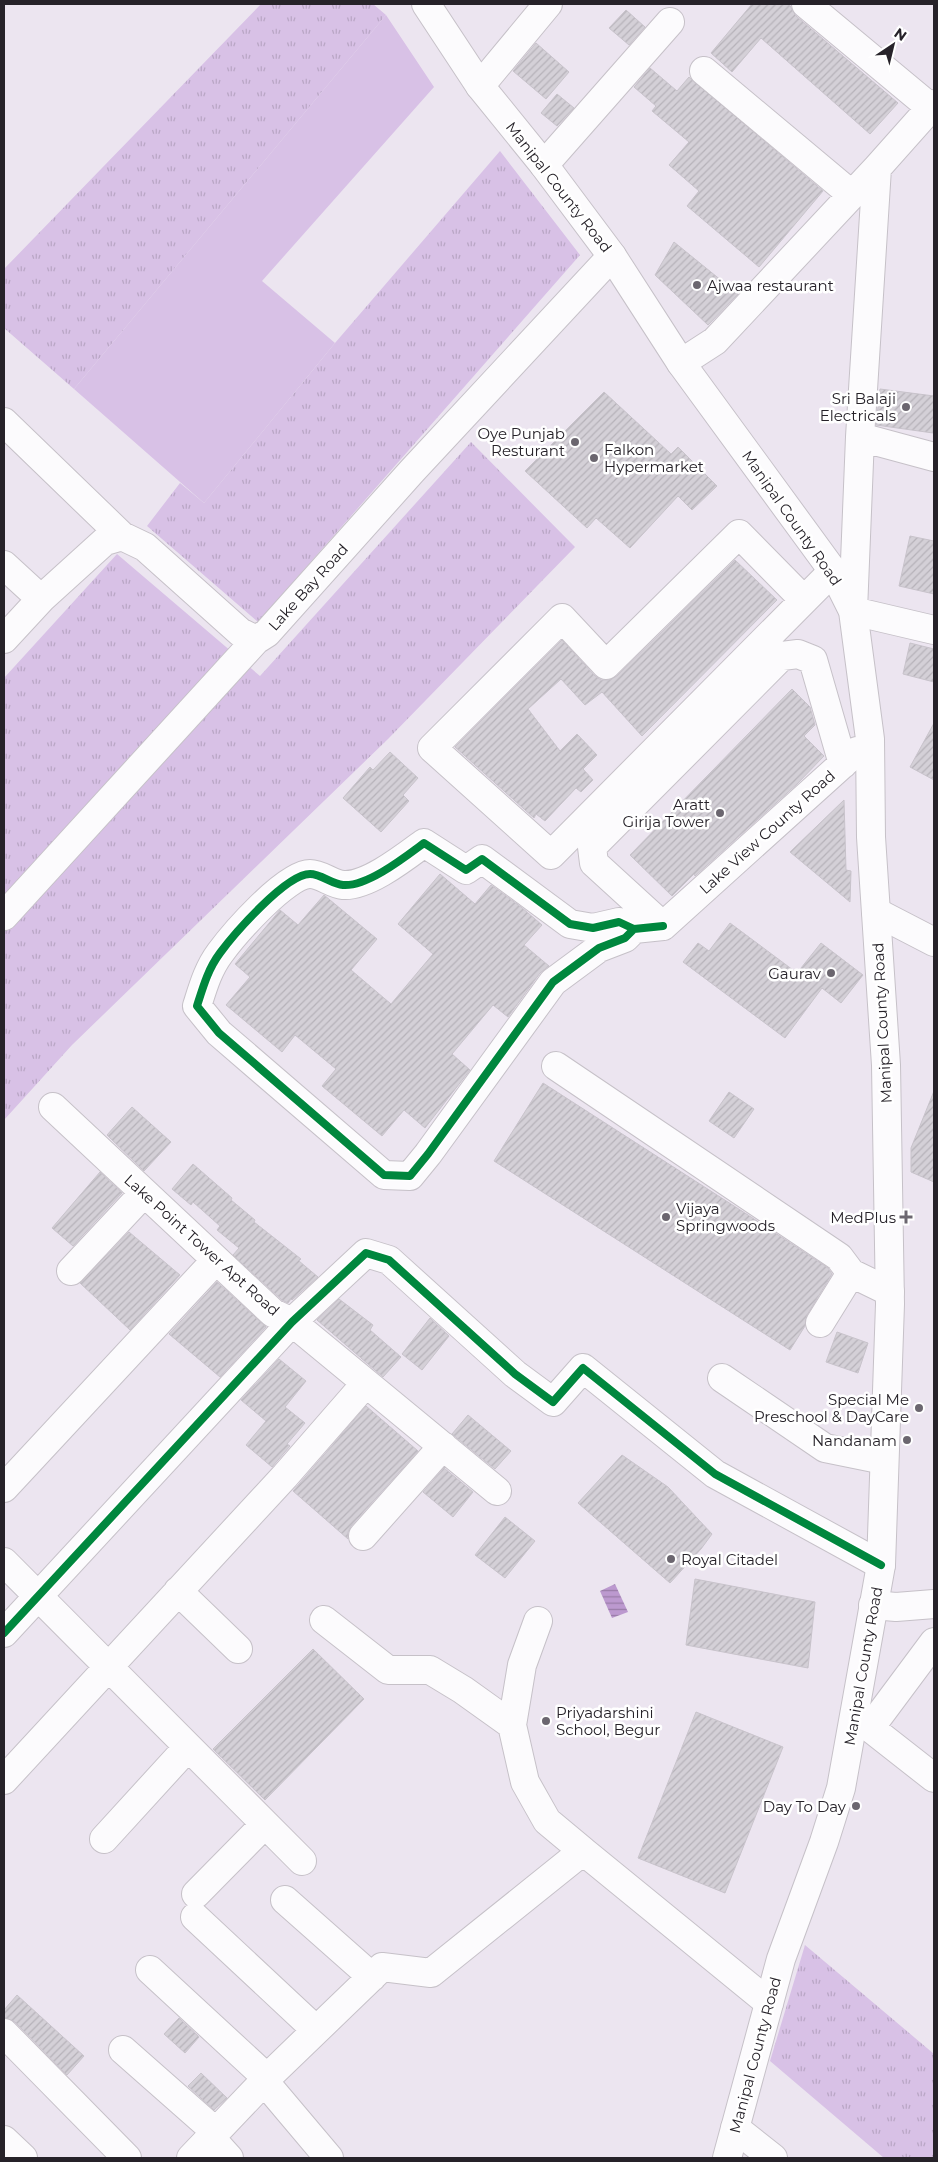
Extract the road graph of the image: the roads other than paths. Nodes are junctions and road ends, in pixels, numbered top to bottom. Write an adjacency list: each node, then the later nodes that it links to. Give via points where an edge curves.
1 (426, 4): 6 (street, Manipal County Road)
2 (548, 4): 6 (street)
3 (806, 4): 7 (street)
4 (670, 22): 8 (street)
5 (704, 70): 10 (street)
6 (480, 86): 8 (street, Manipal County Road)
7 (933, 106): 9 (street)
8 (544, 165): 11 (street, Manipal County Road)
9 (877, 168): 10 (street); 14 (street)
10 (851, 194): 12 (street, via 715,341)
11 (612, 256): 12 (street, Manipal County Road); 24 (street, Lake Bay Road, via 267,633)
12 (681, 363): 18 (street, Manipal County Road)
13 (4, 422): 16 (street)
14 (860, 438): 15 (street); 21 (street)
15 (934, 457)
16 (122, 536): 19 (street, via 105,541); 24 (street, via 145,547 240,632)
17 (4, 565): 19 (street)
18 (833, 570): 20 (street); 21 (street, Manipal County Road)
19 (41, 599): 23 (street)
20 (804, 600): 20 (street, via 551,856 432,748 562,618 606,665 739,534)
21 (853, 610): 22 (street); 25 (street, Manipal County Road)
22 (934, 630)
23 (4, 639)
24 (256, 640): 28 (street, Lake Bay Road)
25 (870, 739): 26 (street, Lake View County Road); 27 (street, Manipal County Road)
26 (843, 764): 29 (street, Lake View County Road); 29 (street, via 813,660 798,654 782,656 592,847 594,864)
27 (876, 912): 31 (street); 38 (street, Manipal County Road, via 886,1065)
28 (4, 916)
29 (663, 926): 30 (street, via 634,929 618,922)
30 (596, 938): 30 (street, via 570,924 482,859 466,870 424,843 370,878 344,885 310,874 287,883 219,953 206,977 197,1006 219,1033 384,1175 410,1176 553,982)
31 (934, 942)
32 (556, 1066): 36 (street)
33 (53, 1107): 34 (street, Lake Point Tower Apt Road)
34 (144, 1193): 35 (street, Lake Point Tower Apt Road); 37 (street)
35 (216, 1260): 39 (street, Lake Point Tower Apt Road, via 273,1313); 45 (street)
36 (845, 1265): 38 (street, via 855,1260); 40 (street)
37 (71, 1270)
38 (890, 1285): 44 (street, Manipal County Road)
39 (292, 1322): 42 (street); 49 (street, Lake Point Tower Apt Road, via 366,1253 389,1260 515,1374 553,1402 584,1368 714,1474); 51 (street)
40 (820, 1323)
41 (722, 1378): 44 (street, via 825,1448)
42 (366, 1383): 43 (street); 50 (street)
43 (443, 1446): 46 (street); 47 (street)
44 (884, 1460): 49 (street, Manipal County Road)
45 (4, 1488)
46 (497, 1490)
47 (363, 1536)
48 (4, 1562): 51 (street)
49 (880, 1565): 53 (street, Manipal County Road)
50 (178, 1591): 58 (street); 59 (street)
51 (38, 1597): 56 (street); 59 (street)
52 (934, 1604): 53 (street)
53 (873, 1605): 60 (street, Manipal County Road)
54 (324, 1620): 61 (street, via 388,1670 430,1670)
55 (538, 1620): 61 (street, via 522,1665)
56 (4, 1633)
57 (934, 1642): 60 (street)
58 (238, 1649)
59 (108, 1667): 62 (street); 64 (street)
60 (862, 1722): 63 (street); 72 (street, Manipal County Road)
61 (512, 1725): 67 (street, via 525,1782 547,1821)
62 (188, 1747): 65 (street); 66 (street)
63 (934, 1778)
64 (4, 1780)
65 (265, 1824): 68 (street); 73 (street, via 195,1906)
66 (104, 1839)
67 (584, 1851): 71 (street, via 431,1973 382,1967); 72 (street)
68 (302, 1861)
69 (285, 1900): 71 (street)
70 (150, 1970): 76 (street)
71 (372, 1977): 73 (street)
72 (769, 2002): 77 (street, Manipal County Road)
73 (316, 2030): 76 (street)
74 (4, 2033): 81 (street)
75 (123, 2050): 78 (street)
76 (265, 2080): 78 (street); 84 (street)
77 (735, 2128): 85 (street, Manipal County Road); 86 (street)
78 (213, 2135): 82 (street); 83 (street)
79 (4, 2140): 80 (street)
80 (24, 2158)
81 (127, 2158)
82 (191, 2158)
83 (229, 2158)
84 (329, 2158)
85 (727, 2158)
86 (773, 2158)

